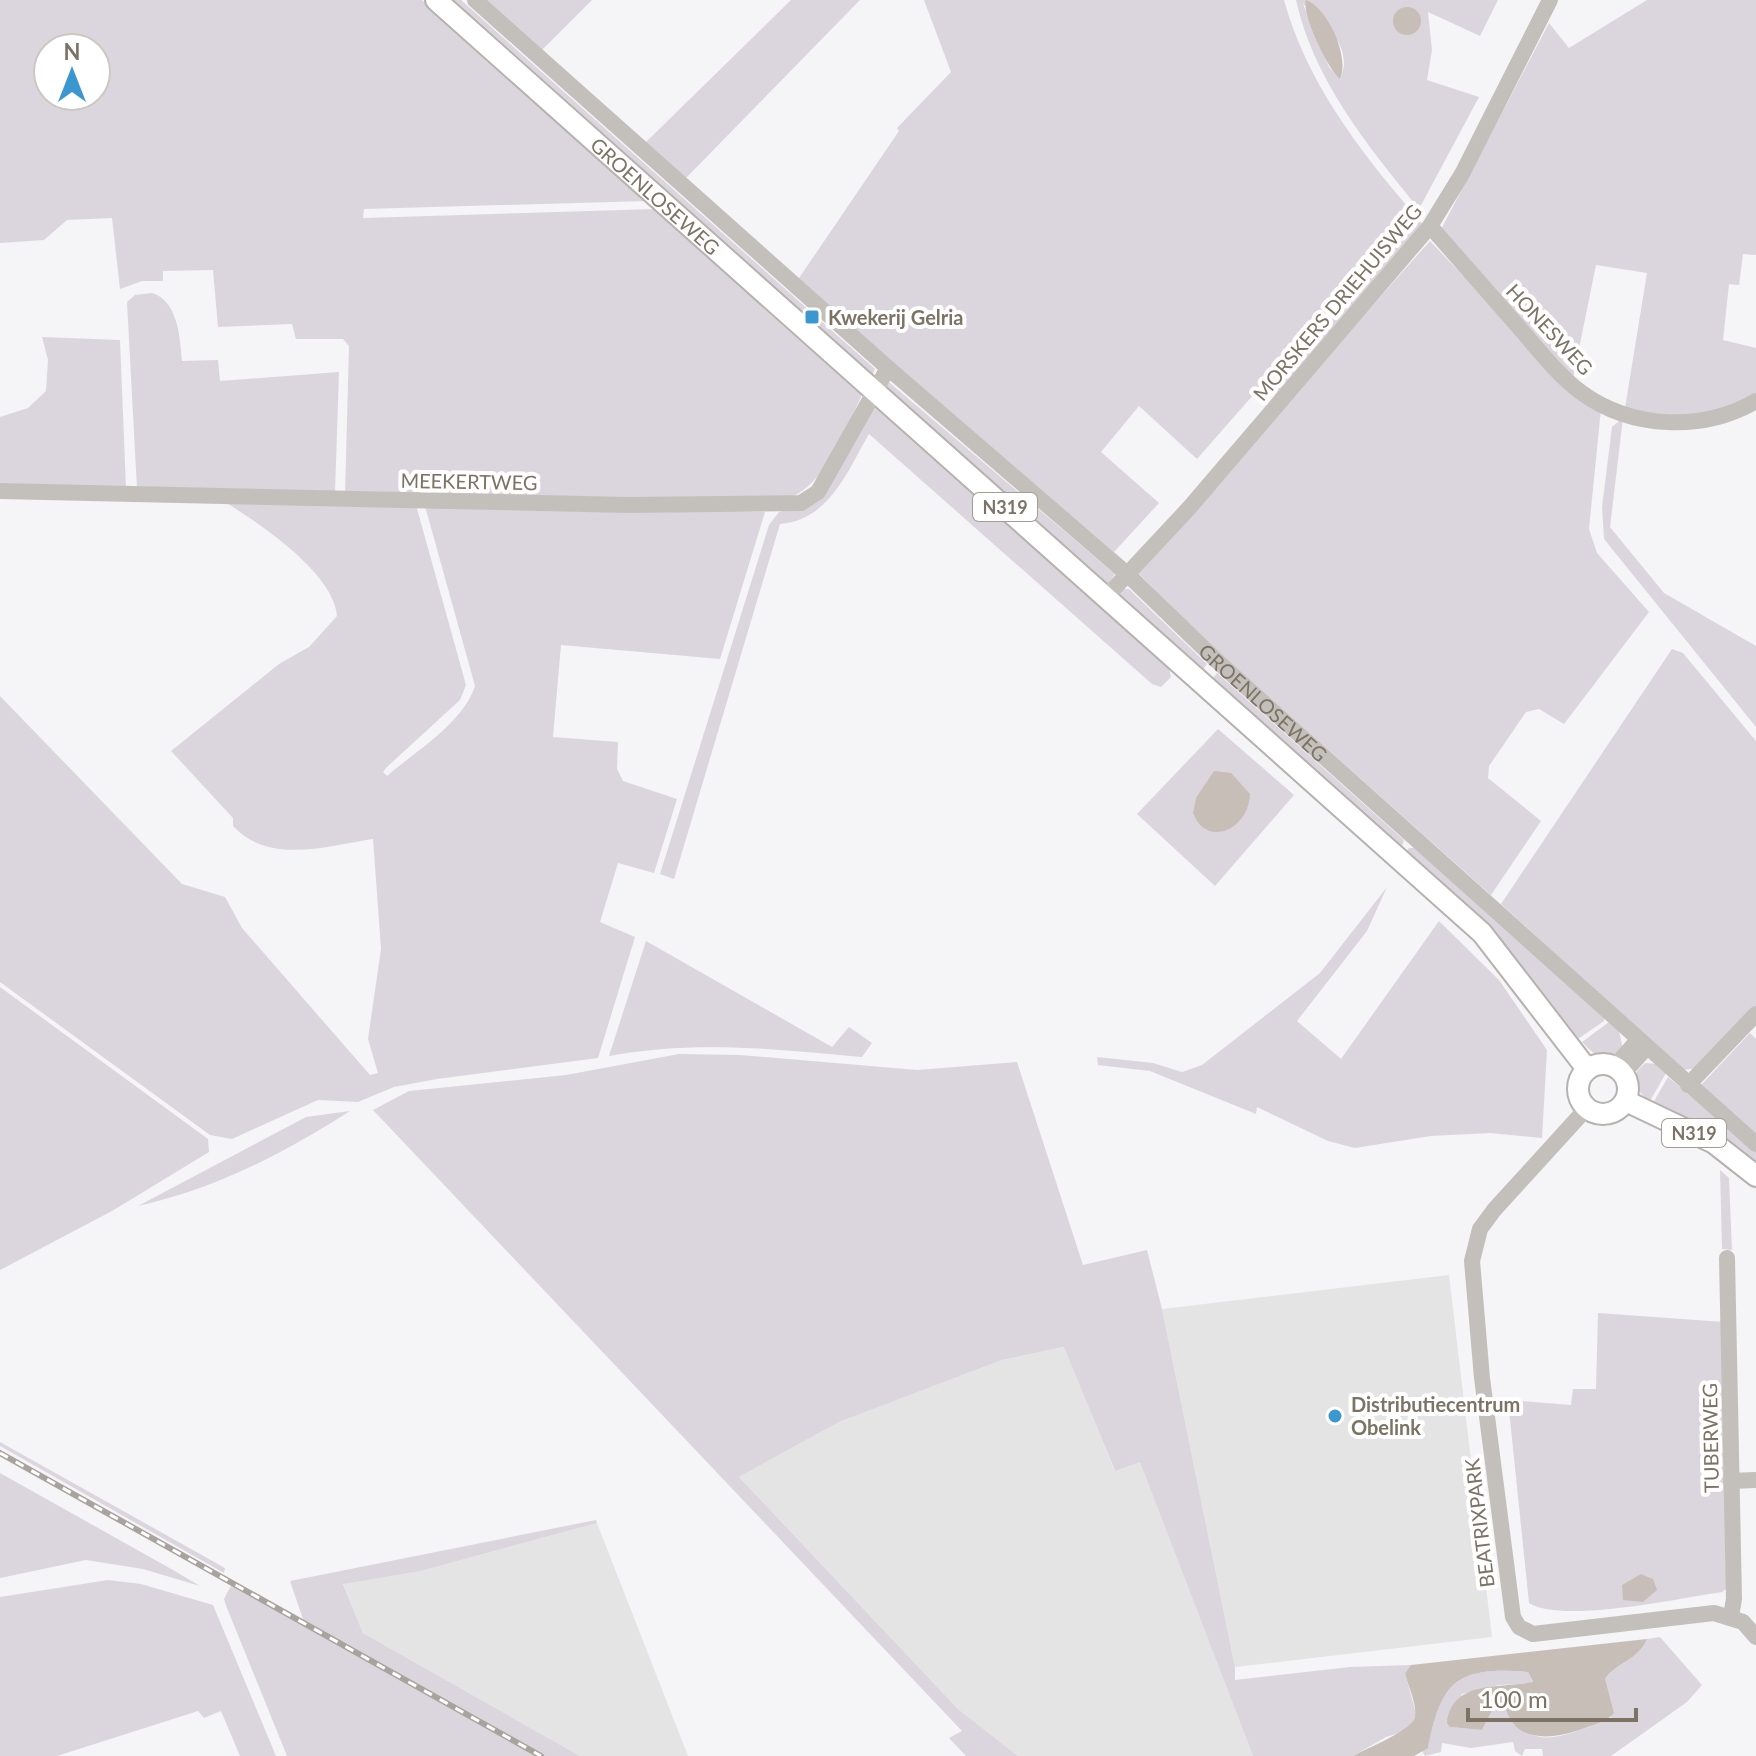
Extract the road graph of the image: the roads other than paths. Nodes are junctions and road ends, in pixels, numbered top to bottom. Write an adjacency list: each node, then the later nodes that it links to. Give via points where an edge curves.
1 (436, 0): 6 (main road, GROENLOSEWEG / N319)
2 (475, 0): 5 (street, GROENLOSEWEG)
3 (1550, 0): 4 (street, MORSKERS DRIEHUISWEG)
4 (1430, 226): 7 (street, HONESWEG, via 1582,393 1627,415 1664,422 1719,417); 9 (street, MORSKERS DRIEHUISWEG, via 1190,507)
5 (888, 368): 6 (street); 9 (street, GROENLOSEWEG)
6 (875, 391): 8 (street, MEEKERTWEG, via 818,492 801,503 628,505); 10 (main road, GROENLOSEWEG / N319)
7 (1756, 401)
8 (0, 491)
9 (1126, 573): 10 (street, MORSKERS DRIEHUISWEG); 12 (street, GROENLOSEWEG, via 1227,671)
10 (1106, 597): 13 (main road, GROENLOSEWEG / N319, via 1482,933)
11 (1756, 1014): 15 (street)
12 (1643, 1043): 14 (street); 15 (street, GROENLOSEWEG)
13 (1587, 1069): 14 (main road, via 1600,1064); 17 (main road, via 1577,1092)
14 (1619, 1070): 16 (main road, via 1628,1090)
15 (1688, 1085): 18 (street, GROENLOSEWEG)
16 (1626, 1101): 17 (main road, via 1611,1114); 19 (main road, N319, via 1714,1143)
17 (1586, 1109): 23 (street, BEATRIXPARK, via 1494,1210 1480,1229 1472,1261 1509,1604 1519,1627 1533,1634 1714,1613)
18 (1756, 1144)
19 (1756, 1176)
20 (1727, 1258): 22 (street, TUBERWEG)
21 (1756, 1480): 22 (street)
22 (1731, 1481): 23 (street, TUBERWEG)
23 (1731, 1616): 24 (street)
24 (1756, 1637)

